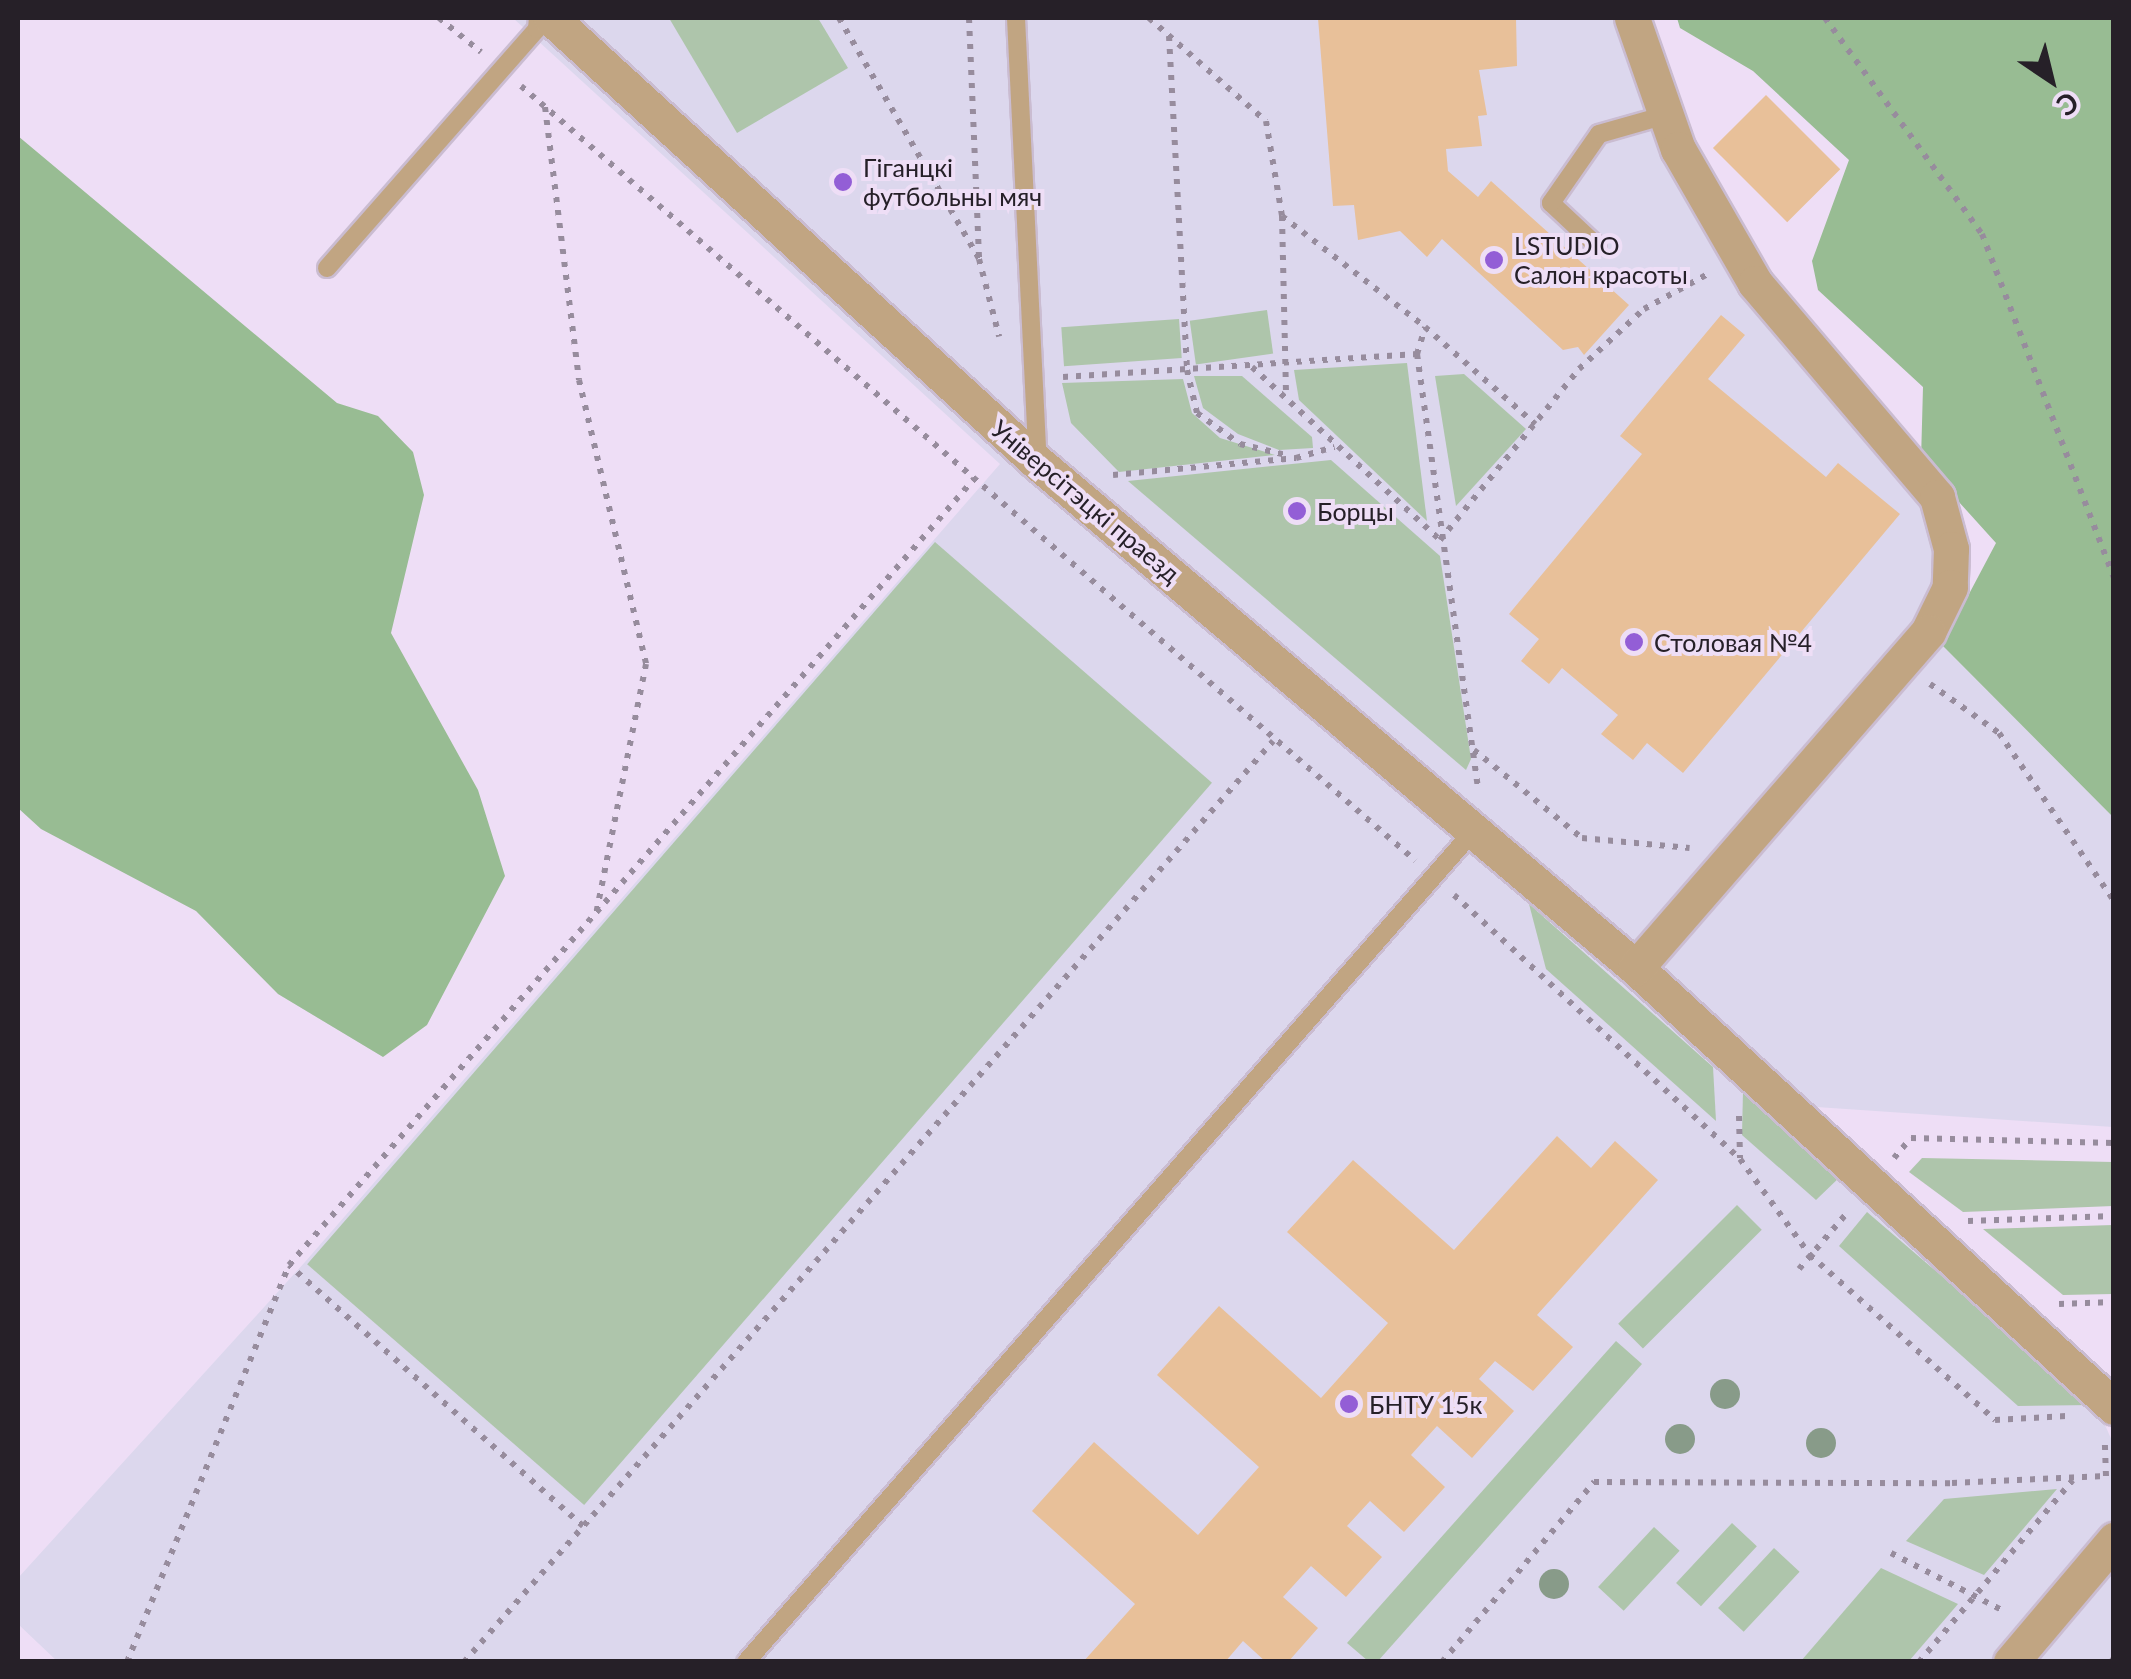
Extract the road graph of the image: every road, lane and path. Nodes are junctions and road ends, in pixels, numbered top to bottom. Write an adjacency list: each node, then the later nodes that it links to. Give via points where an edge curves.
1 (440, 18): 11 (path)
2 (538, 18): 11 (lane, via 537,30)
3 (551, 18): 30 (street, Універсітэцкі праезд)
4 (839, 18): 16 (path)
5 (969, 18): 16 (path)
6 (1016, 18): 25 (lane)
7 (1149, 18): 10 (path)
8 (1632, 18): 13 (street)
9 (1825, 18): 34 (path, via 1982,234)
10 (1169, 36): 14 (path, via 1266,121); 24 (path)
11 (502, 70): 12 (path); 17 (lane)
12 (544, 106): 32 (path); 42 (path, via 579,380 646,664)
13 (1666, 115): 15 (lane, via 1600,134 1552,202); 18 (street, via 1678,149)
14 (1282, 216): 19 (path); 22 (path)
15 (1596, 246)
16 (979, 259): 20 (path)
17 (328, 268)
18 (1755, 283): 27 (path, via 1707,274 1644,310 1579,369); 35 (street, via 1937,497 1946,517 1950,586 1928,632)
19 (1425, 327): 21 (path); 27 (path)
20 (1002, 346)
21 (1417, 354): 22 (path); 33 (path)
22 (1287, 364): 23 (path); 26 (path)
23 (1252, 366): 24 (path); 26 (path)
24 (1188, 370): 25 (path); 29 (path, via 1197,413 1240,444)
25 (1038, 378): 30 (lane)
26 (1286, 394): 28 (path)
27 (1535, 424): 33 (path)
28 (1334, 446): 29 (path); 33 (path)
29 (1296, 458): 31 (path, via 1114,476)
30 (1038, 463): 38 (street, Універсітэцкі праезд)
31 (1102, 465)
32 (974, 479): 36 (path); 42 (path)
33 (1440, 540): 37 (path)
34 (2114, 577)
35 (1900, 664): 39 (street); 41 (path, via 1999,733)
36 (1273, 741): 40 (path); 56 (path)
37 (1473, 749): 38 (path); 39 (path, via 1582,838)
38 (1476, 828): 40 (lane); 43 (street, Універсітэцкі праезд)
39 (1736, 852): 43 (street)
40 (1433, 876): 48 (path, via 1740,1159); 63 (lane)
41 (2114, 901)
42 (596, 916): 49 (path)
43 (1636, 968): 45 (street, Універсітэцкі праезд)
44 (2114, 1143): 45 (path, via 1910,1138)
45 (1880, 1174): 48 (path); 53 (street, Універсітэцкі праезд)
46 (2114, 1216): 47 (path)
47 (1957, 1221)
48 (1810, 1255): 50 (path); 53 (path, via 1995,1420)
49 (289, 1265): 56 (path); 61 (path)
50 (1799, 1269)
51 (2114, 1302): 52 (path)
52 (2052, 1304)
53 (2100, 1411)
54 (2106, 1476): 55 (path)
55 (2074, 1479): 59 (path); 64 (path, via 1594,1482)
56 (583, 1526): 62 (path)
57 (2114, 1540): 60 (street)
58 (1890, 1552): 59 (path)
59 (1979, 1593): 60 (path); 65 (path)
60 (2036, 1634): 66 (street)
61 (127, 1662)
62 (464, 1662)
63 (746, 1662)
64 (1442, 1662)
65 (1919, 1662)
66 (2011, 1662)

